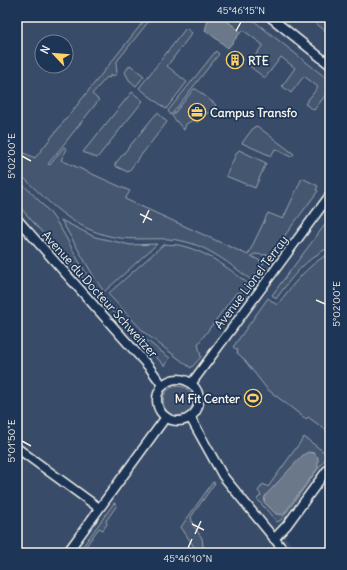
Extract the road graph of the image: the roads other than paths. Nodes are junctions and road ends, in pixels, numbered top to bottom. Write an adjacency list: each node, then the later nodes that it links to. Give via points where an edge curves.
1 (270, 17): 2 (street)
2 (330, 65)
3 (330, 195): 5 (street, Avenue Lionel Terray)
4 (17, 219): 6 (street, Avenue du Docteur Schweitzer)
5 (191, 384): 6 (street, via 173,380); 8 (street, via 196,388 199,401 195,413)
6 (163, 386): 7 (street, via 157,399 158,406)
7 (166, 417): 8 (street, via 181,421); 11 (street)
8 (190, 417): 12 (street, via 223,476)
9 (17, 448): 11 (street)
10 (330, 466): 12 (street)
11 (99, 508): 13 (street)
12 (274, 539): 14 (street)
13 (67, 553)
14 (286, 553)

